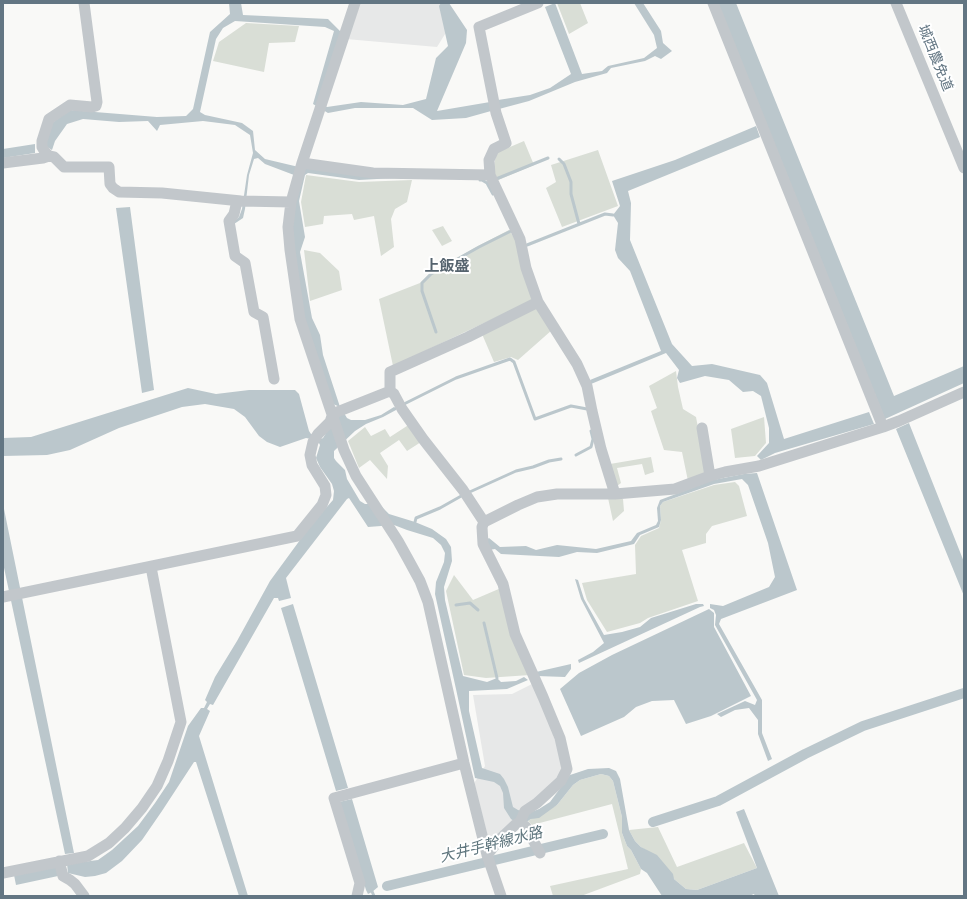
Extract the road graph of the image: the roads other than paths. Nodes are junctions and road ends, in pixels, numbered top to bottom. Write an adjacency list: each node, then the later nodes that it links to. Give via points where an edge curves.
1 (84, 3): 6 (street, via 98,102 92,107 70,105 49,119 42,142 42,147)
2 (355, 3): 9 (street)
3 (538, 3): 10 (street, via 479,27 496,113 506,143 494,149 489,160)
4 (712, 3): 18 (street)
5 (896, 3): 8 (street, 城西農免道)
6 (49, 156): 7 (street); 11 (street, via 54,157 64,167 109,166 110,184 119,192 162,193)
7 (3, 163)
8 (964, 168)
9 (300, 170): 10 (street); 12 (street)
10 (490, 175): 13 (street, via 520,239 526,268)
11 (242, 201): 12 (street); 14 (street, via 229,221 235,256 245,263 254,312 263,317)
12 (290, 202): 17 (street, via 288,227 300,319)
13 (538, 302): 15 (street, via 390,372); 21 (street, via 577,364 587,386 601,449)
14 (274, 379)
15 (390, 391): 17 (street); 22 (street)
16 (964, 392): 18 (street)
17 (337, 412): 23 (street, via 315,438 310,455 312,465 325,486 326,495 322,505 297,536); 25 (street, via 344,450 356,476 408,558 428,602)
18 (883, 427): 20 (street, via 755,467)
19 (702, 428): 20 (street)
20 (710, 476): 21 (street, via 675,489)
21 (615, 494): 22 (street, via 557,494 537,497)
22 (484, 522): 26 (street, via 483,544 503,584 515,634 560,738 567,769 562,781 525,811)
23 (150, 567): 24 (street); 29 (street, via 181,722 157,786 126,828 88,856)
24 (5, 596)
25 (464, 763): 28 (street); 32 (street, via 334,798 360,883)
26 (520, 822): 27 (street, via 526,827); 28 (street, via 498,840)
27 (538, 849)
28 (487, 854): 33 (street)
29 (59, 861): 30 (street); 31 (street, via 63,876 75,884)
30 (3, 873)
31 (84, 896)
32 (357, 896)
33 (501, 896)

